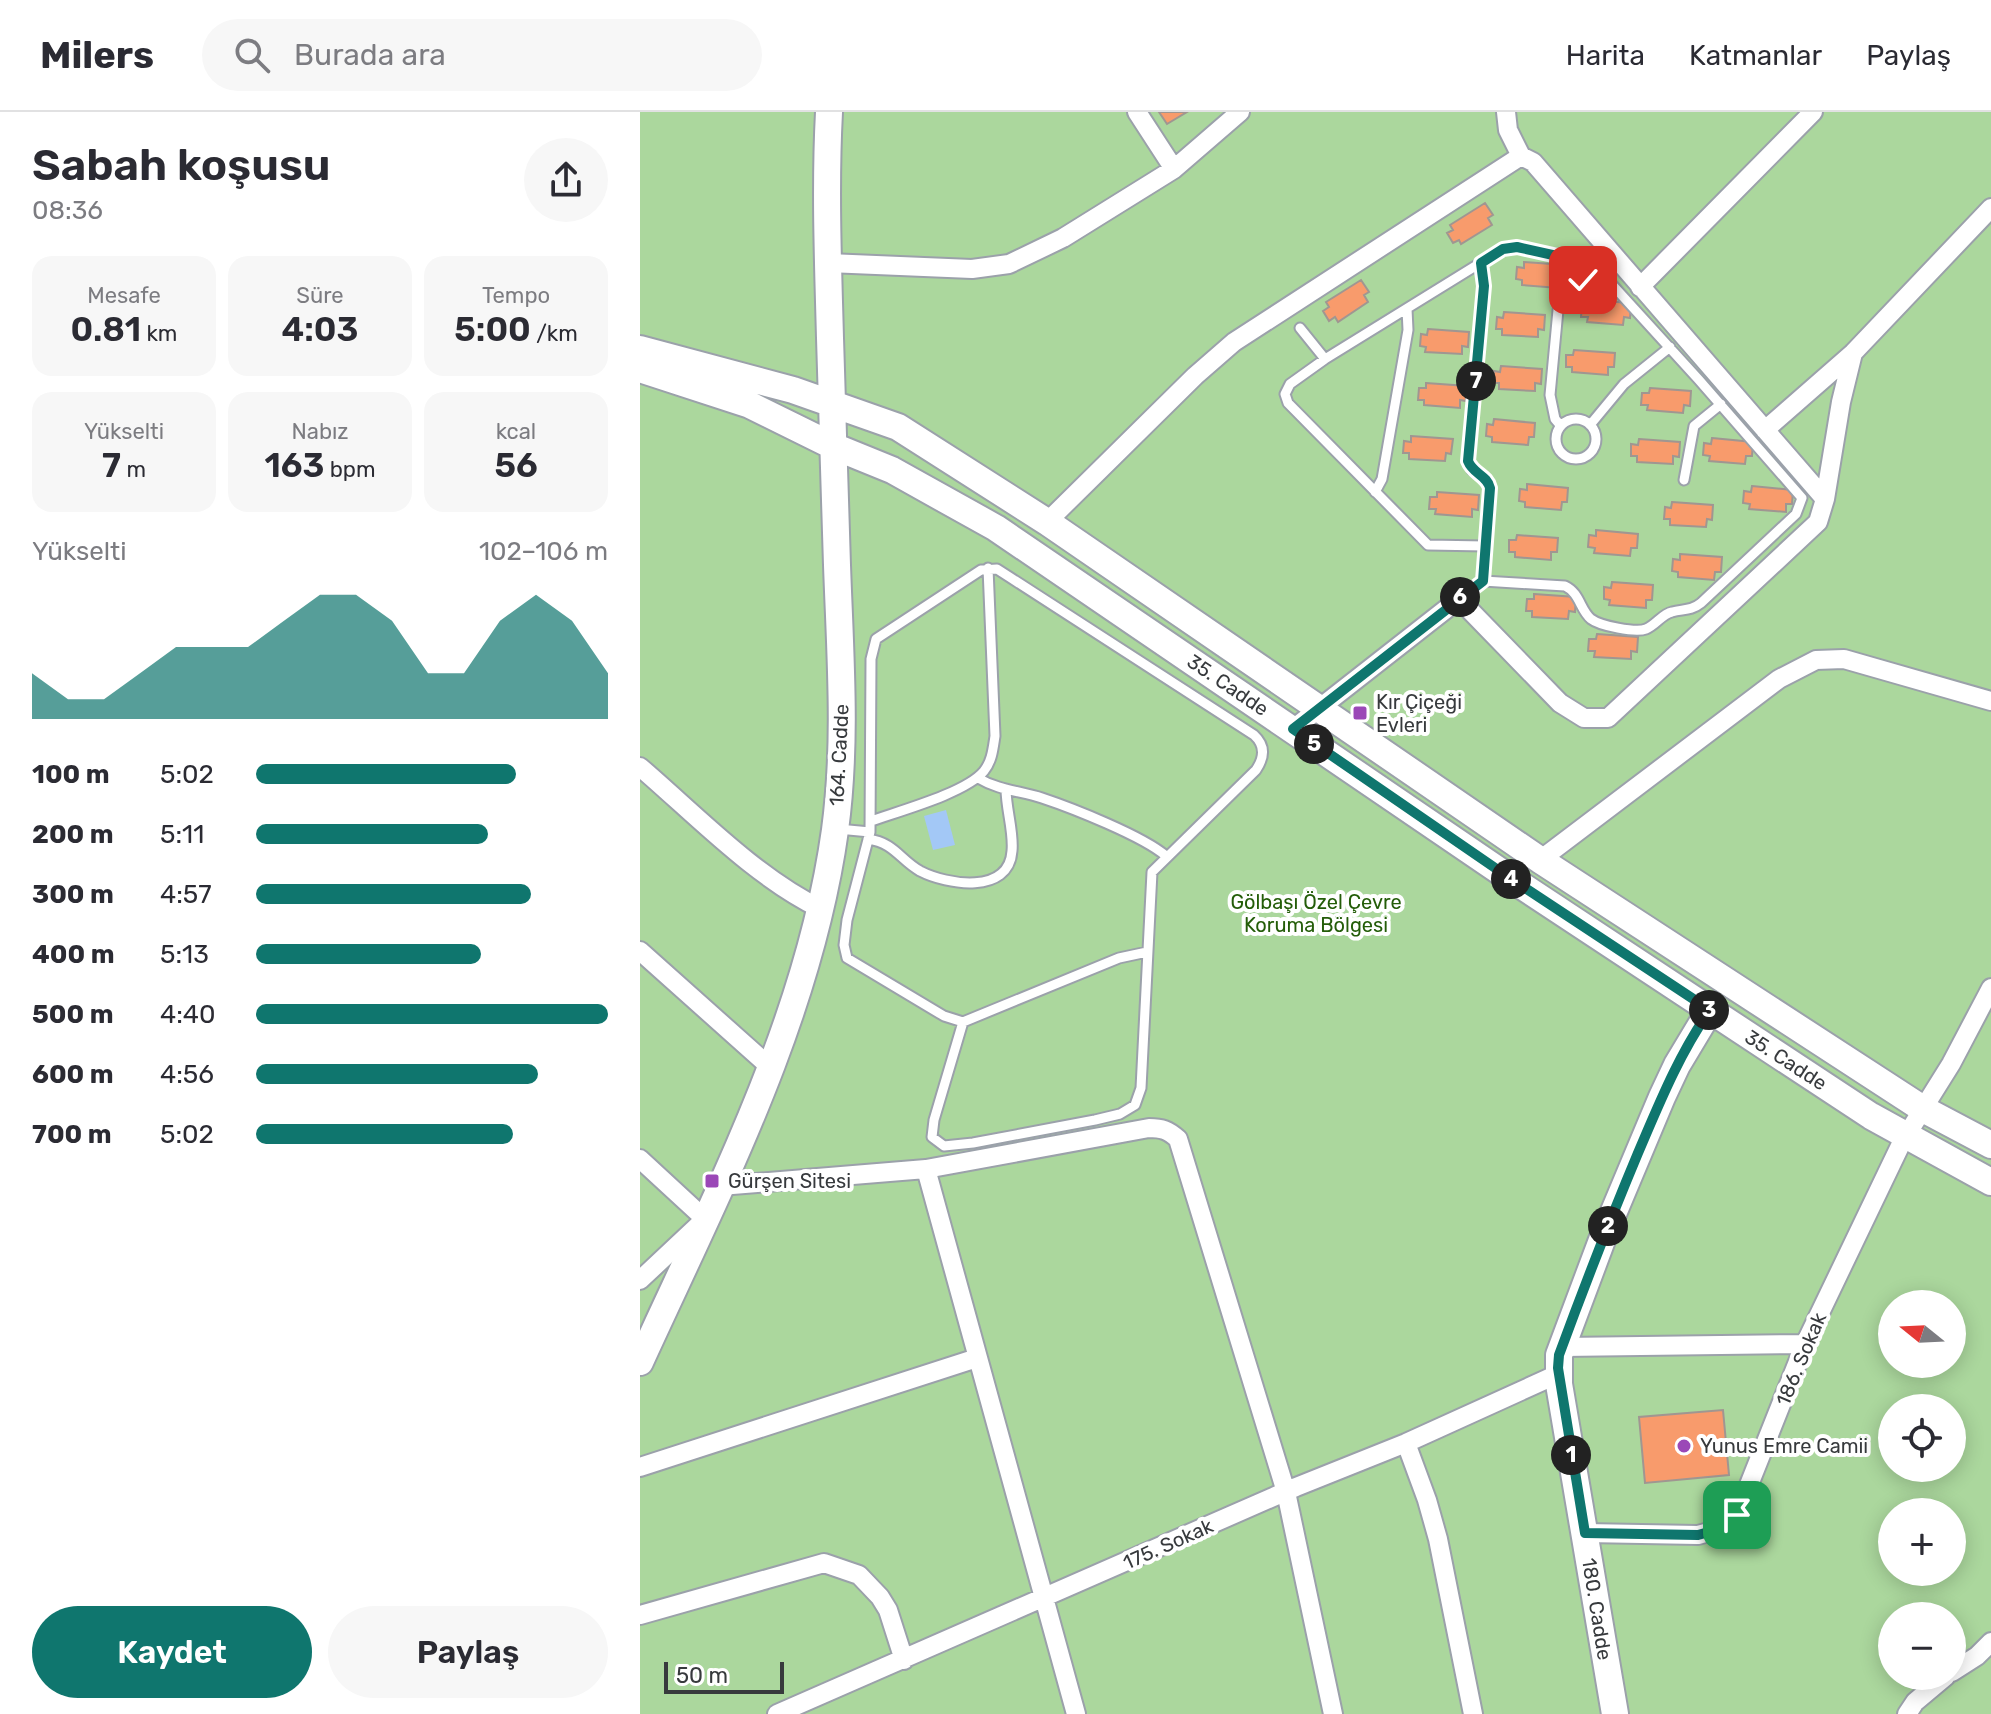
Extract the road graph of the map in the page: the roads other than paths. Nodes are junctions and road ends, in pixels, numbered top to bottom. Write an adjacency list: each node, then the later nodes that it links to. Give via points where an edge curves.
1 (829, 112): 9 (street, 164. Cadde)
2 (1137, 112): 7 (street)
3 (1240, 112): 7 (street)
4 (1506, 112): 6 (street)
5 (1813, 112): 12 (street)
6 (1521, 156): 12 (street, via 1533,162); 29 (street, via 1234,342)
7 (1174, 169): 9 (street, via 1063,238 1009,264 972,269)
8 (1991, 208): 17 (street)
9 (828, 263): 20 (street, 164. Cadde)
10 (1481, 263): 11 (lane, via 1517,247); 13 (lane); 30 (lane, via 1484,286 1468,461 1490,488)
11 (1594, 266): 15 (lane); 23 (lane, via 1558,310 1550,395)
12 (1640, 287): 24 (street)
13 (1407, 309): 18 (lane); 27 (lane, via 1408,330 1382,479)
14 (1300, 328): 18 (lane)
15 (1670, 347): 21 (lane); 22 (lane, via 1624,384)
16 (640, 349): 20 (street, 35. Cadde)
17 (1853, 353): 24 (street); 28 (street)
18 (1325, 359): 27 (lane, via 1290,384 1285,399)
19 (640, 369): 25 (street, 35. Cadde, via 750,405)
20 (832, 402): 25 (street, 164. Cadde); 29 (street, 35. Cadde, via 898,427)
21 (1721, 404): 26 (lane, via 1694,426); 32 (lane, via 1802,502 1796,514 1695,609 1669,612 1642,630 1624,628 1593,621 1565,586)
22 (1590, 425): 23 (lane, via 1575,419); 23 (lane, via 1596,440 1581,458 1559,449)
23 (1561, 426)
24 (1765, 430): 28 (street)
25 (833, 446): 36 (street, 35. Cadde, via 892,470 996,528); 40 (street, 164. Cadde, via 842,705)
26 (1684, 480)
27 (1375, 492): 30 (lane, via 1431,547)
28 (1825, 499): 33 (street, via 1811,530 1608,718 1584,718 1560,703)
29 (1047, 522): 35 (street, 35. Cadde)
30 (1485, 546): 32 (lane)
31 (988, 568): 38 (lane, via 995,736 990,762); 41 (lane, via 876,639 871,659); 42 (lane, via 1259,740 1263,754 1256,770)
32 (1483, 581): 33 (lane)
33 (1459, 599): 35 (street)
34 (1991, 701): 43 (street, via 1844,659 1808,663 1779,679)
35 (1319, 706): 36 (street); 43 (street, 35. Cadde)
36 (1293, 729): 48 (street, 35. Cadde)
37 (640, 767): 44 (street, via 755,867)
38 (978, 778): 39 (lane); 41 (lane)
39 (1006, 789): 41 (lane, via 1013,848 1007,869 990,881 933,876 912,866); 42 (lane, via 1060,805)
40 (835, 829): 41 (lane); 44 (street, 164. Cadde)
41 (870, 831): 49 (lane, via 847,920 847,958)
42 (1166, 856): 46 (lane, via 1152,872)
43 (1540, 860): 51 (street, 35. Cadde)
44 (821, 909): 50 (street, 164. Cadde)
45 (640, 951): 50 (street)
46 (1147, 952): 49 (lane, via 1119,958); 49 (lane, via 1141,1088 1135,1105 1120,1114 962,1145 934,1141 934,1120)
47 (1991, 988): 51 (street, 186. Sokak)
48 (1710, 1010): 52 (street, 35. Cadde); 61 (street, 180. Cadde, via 1662,1097)
49 (963, 1022)
50 (770, 1067): 57 (street, 164. Cadde)
51 (1923, 1109): 52 (street, 186. Sokak); 53 (street, 35. Cadde)
52 (1906, 1136): 56 (street, 35. Cadde); 60 (street, 186. Sokak)
53 (1991, 1145)
54 (640, 1159): 58 (street)
55 (926, 1169): 57 (street); 62 (street); 67 (street, via 1149,1128 1171,1132 1178,1139)
56 (1991, 1182)
57 (720, 1186): 58 (street, 164. Cadde)
58 (705, 1219): 59 (street); 63 (street, 164. Cadde)
59 (640, 1280)
60 (1805, 1344): 61 (street); 68 (street, 186. Sokak, via 1737,1515 1723,1528 1698,1535)
61 (1562, 1347): 64 (street, 180. Cadde)
62 (977, 1358): 66 (street); 69 (street)
63 (640, 1362)
64 (1558, 1374): 65 (street, 175. Sokak); 68 (street, 180. Cadde)
65 (1406, 1443): 67 (street, 175. Sokak); 79 (street, via 1438,1539)
66 (640, 1467)
67 (1286, 1492): 69 (street, 175. Sokak); 78 (street)
68 (1585, 1533): 80 (street, 180. Cadde)
69 (1044, 1599): 72 (street, 175. Sokak); 77 (street)
70 (640, 1615): 72 (street, via 824,1563 859,1575 880,1597)
71 (1991, 1642): 73 (street)
72 (904, 1660): 75 (street, 175. Sokak)
73 (1966, 1663)
74 (1929, 1690): 81 (street)
75 (825, 1705): 76 (street, 175. Sokak)
76 (777, 1714)
77 (1076, 1714)
78 (1333, 1714)
79 (1473, 1714)
80 (1615, 1714)
81 (1907, 1714)

